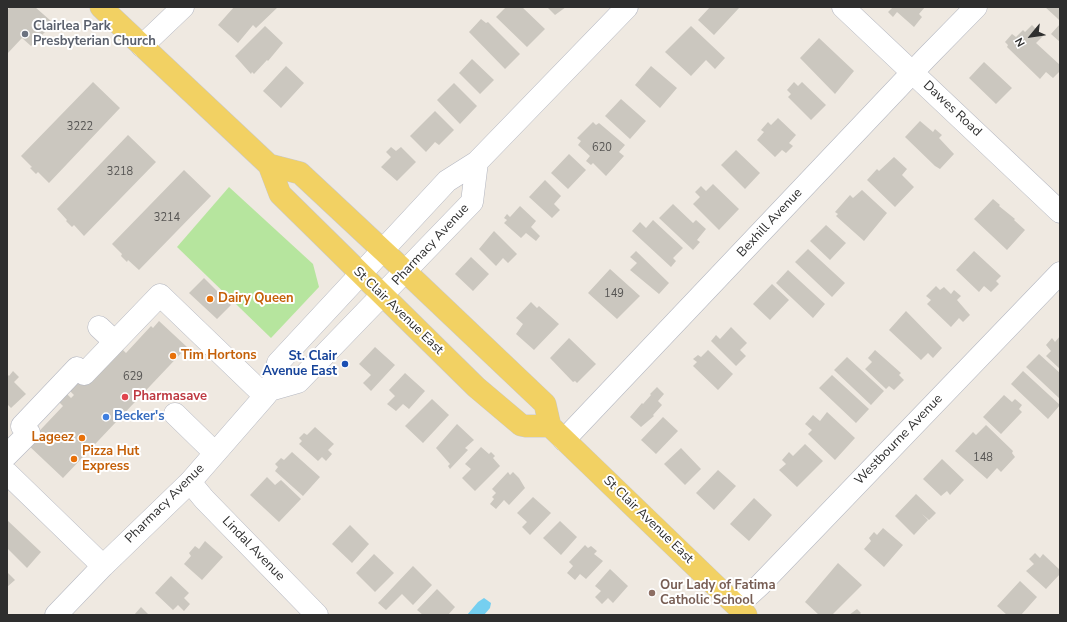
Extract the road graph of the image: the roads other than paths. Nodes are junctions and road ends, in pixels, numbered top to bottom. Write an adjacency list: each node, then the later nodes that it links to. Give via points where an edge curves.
1 (101, 7): 6 (main road, St Clair Avenue East)
2 (183, 7): 6 (street)
3 (627, 7): 8 (street, Pharmacy Avenue)
4 (843, 7): 7 (street, Dawes Road)
5 (976, 7): 7 (street, Bexhill Avenue)
6 (142, 46): 9 (main road, St Clair Avenue East)
7 (912, 73): 10 (street, Dawes Road); 20 (street, Bexhill Avenue)
8 (477, 162): 11 (street, Pharmacy Avenue, via 447,181); 12 (street, Pharmacy Avenue, via 472,202)
9 (269, 165): 11 (main road, St Clair Avenue East, via 300,173); 14 (main road, St Clair Avenue East, via 280,194)
10 (1060, 212)
11 (383, 251): 12 (main road, St Clair Avenue East); 14 (street, Pharmacy Avenue)
12 (406, 272): 15 (street, Pharmacy Avenue); 20 (main road, St Clair Avenue East, via 545,404)
13 (1060, 273): 26 (street, Westbourne Avenue, via 760,585)
14 (362, 274): 15 (main road, St Clair Avenue East); 18 (street, Pharmacy Avenue, via 278,363)
15 (383, 295): 18 (street, Pharmacy Avenue, via 298,382); 20 (main road, St Clair Avenue East, via 476,387 516,421 526,426)
16 (99, 327): 17 (street)
17 (115, 342): 18 (street, via 160,295); 22 (street, via 84,374 77,368 44,402 22,426 29,433)
18 (268, 393): 21 (street, Pharmacy Avenue)
19 (175, 414): 21 (street)
20 (557, 432): 26 (main road, St Clair Avenue East)
21 (214, 452): 24 (street, Pharmacy Avenue)
22 (7, 455)
23 (7, 473): 25 (street)
24 (190, 482): 25 (street, Pharmacy Avenue); 28 (street, Lindal Avenue)
25 (103, 566): 27 (street, Pharmacy Avenue)
26 (742, 610)
27 (56, 615)
28 (317, 615)

